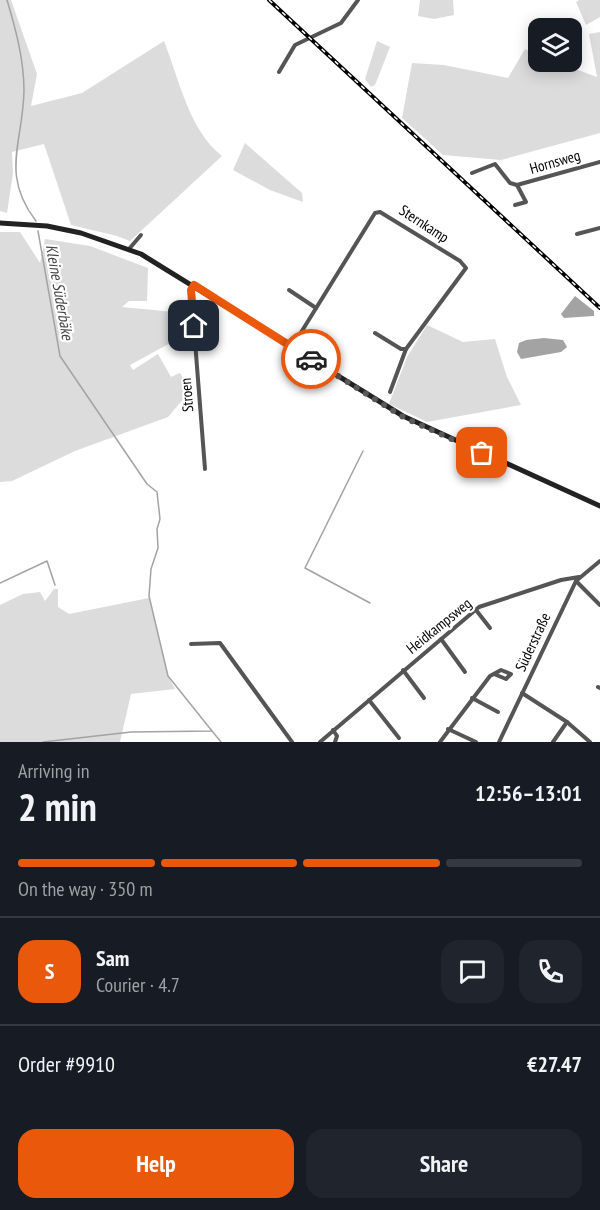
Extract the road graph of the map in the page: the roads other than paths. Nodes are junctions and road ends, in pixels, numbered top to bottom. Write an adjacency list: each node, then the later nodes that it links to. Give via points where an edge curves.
1 (358, 0): 2 (street, via 341,23 295,45)
2 (279, 72)
3 (600, 162): 5 (street, Hornsweg)
4 (472, 173): 5 (street, Hornsweg, via 495,164 510,183)
5 (517, 185): 6 (street, Hornsweg, via 526,202)
6 (515, 205)
7 (0, 223): 11 (main road, via 63,229)
8 (600, 228): 9 (street)
9 (577, 234)
10 (141, 235): 11 (street)
11 (129, 249): 12 (main road)
12 (194, 285): 16 (main road); 19 (street, Stroen, via 191,290)
13 (289, 290): 14 (street)
14 (316, 308): 16 (street, Sternkamp); 17 (street, Sternkamp, via 375,213 385,213 466,268)
15 (375, 333): 17 (street)
16 (292, 347): 20 (main road, via 403,417)
17 (406, 349): 18 (street, Sternkamp)
18 (390, 392)
19 (205, 469)
20 (600, 506)
21 (600, 561): 22 (street, Süderstraße)
22 (577, 579): 23 (street); 24 (street, Heidkampsweg, via 494,600); 31 (street, Süderstraße)
23 (600, 605)
24 (476, 610): 25 (street); 26 (street, Heidkampsweg)
25 (490, 628)
26 (441, 639): 28 (street, Heidkampsweg); 29 (street)
27 (191, 644): 40 (street, via 220,643)
28 (404, 670): 32 (street); 34 (street, Heidkampsweg)
29 (465, 672)
30 (494, 674): 33 (street)
31 (522, 693): 36 (street); 45 (street, Süderstraße)
32 (424, 698)
33 (472, 698): 35 (street); 37 (street)
34 (369, 700): 38 (street, Heidkampsweg); 39 (street)
35 (498, 712)
36 (567, 722): 46 (street); 47 (street)
37 (448, 729): 43 (street); 44 (street)
38 (333, 730): 41 (street, Heidkampsweg); 42 (street)
39 (399, 738)
40 (292, 742)
41 (320, 742)
42 (335, 742)
43 (440, 742)
44 (476, 742)
45 (499, 742)
46 (553, 742)
47 (590, 742)

